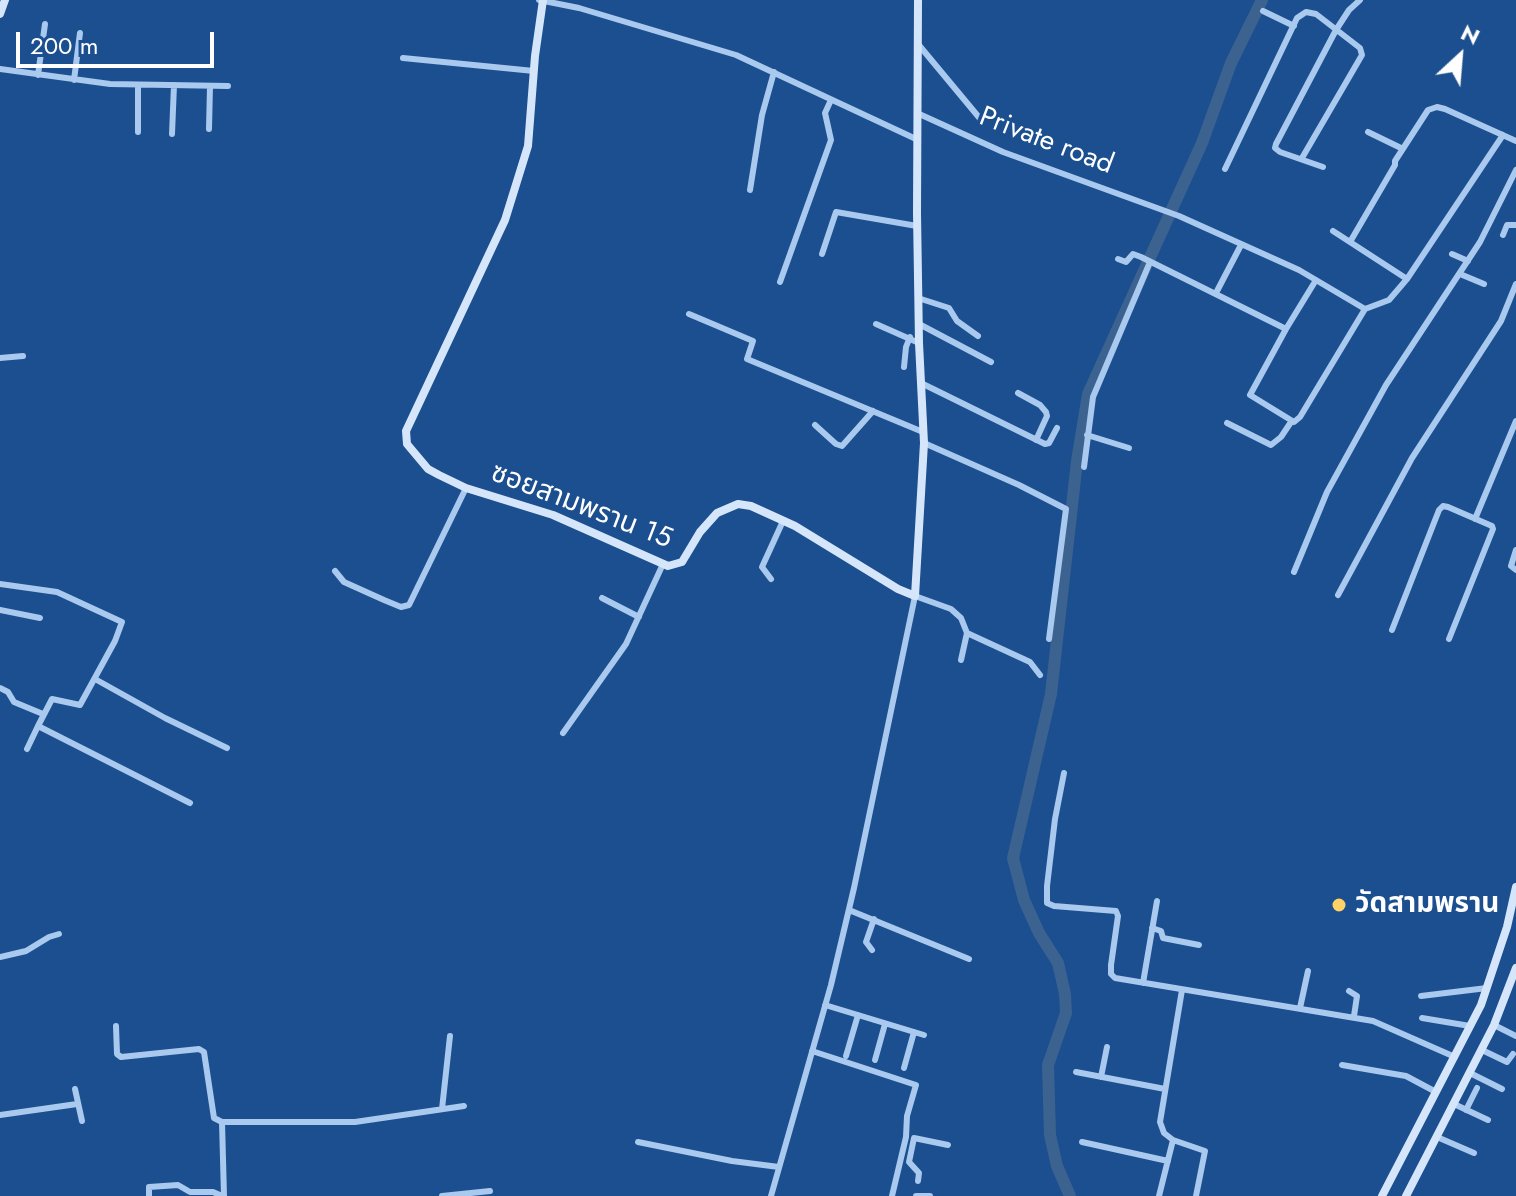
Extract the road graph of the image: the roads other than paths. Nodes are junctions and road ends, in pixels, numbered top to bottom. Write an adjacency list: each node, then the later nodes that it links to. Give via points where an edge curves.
1 (5, 0): 6 (street)
2 (542, 0): 14 (street, ซอยสามพราน 15); 15 (street, via 736,55)
3 (918, 0): 11 (street)
4 (1360, 0): 9 (street)
5 (1263, 11): 8 (street)
6 (0, 14)
7 (45, 24): 16 (street)
8 (1294, 26): 9 (street, via 1306,12); 35 (street)
9 (1336, 30): 33 (street, via 1362,55); 33 (street, via 1276,144 1280,152)
10 (80, 33): 17 (street)
11 (918, 44): 23 (street); 24 (street)
12 (403, 58): 14 (street)
13 (0, 69): 16 (street)
14 (534, 71): 83 (street, ซอยสามพราน 15, via 528,146 505,220 405,436 428,469)
15 (774, 72): 22 (street); 37 (street)
16 (38, 75): 17 (street)
17 (74, 80): 18 (street)
18 (138, 85): 19 (street); 26 (street)
19 (174, 85): 20 (street); 28 (street)
20 (210, 86): 21 (street); 25 (street)
21 (228, 86)
22 (831, 100): 30 (street); 52 (street, via 825,113 831,140)
23 (917, 113): 30 (street); 43 (street, Private road)
24 (982, 121)
25 (209, 129)
26 (138, 132)
27 (1368, 132): 32 (street)
28 (172, 134)
29 (1503, 135): 31 (street); 32 (street, via 1437,107 1428,110); 50 (street)
30 (916, 139): 39 (street)
31 (1516, 141)
32 (1403, 149): 42 (street)
33 (1302, 158): 34 (street)
34 (1323, 167)
35 (1225, 169)
36 (1516, 170): 47 (street)
37 (750, 190)
38 (1516, 225): 41 (street, via 1507,225)
39 (917, 226): 44 (street, via 836,212); 56 (street)
40 (1333, 231): 42 (street)
41 (1503, 235)
42 (1350, 242): 50 (street)
43 (1241, 245): 51 (street, Private road); 55 (street)
44 (822, 254)
45 (1452, 254): 47 (street)
46 (1118, 259): 48 (street, via 1126,262 1133,254)
47 (1468, 261): 49 (street)
48 (1150, 262): 55 (street); 78 (street, via 1093,397)
49 (1460, 274): 53 (street); 90 (street, via 1379,398 1327,492)
50 (1407, 279): 57 (street, via 1389,300)
51 (1316, 280): 57 (street, Private road); 61 (street)
52 (780, 282)
53 (1484, 284)
54 (1516, 284): 93 (street, via 1501,321 1412,458)
55 (1216, 293): 61 (street)
56 (918, 298): 60 (street); 62 (street, via 949,308)
57 (1365, 309): 73 (street, via 1298,421)
58 (689, 314): 71 (street, via 753,341 747,359)
59 (876, 324): 63 (street)
60 (919, 324): 64 (street); 67 (street)
61 (1286, 329): 73 (street, via 1250,395)
62 (978, 336)
63 (910, 337): 64 (street); 68 (street)
64 (919, 343): 69 (street)
65 (23, 356): 66 (street)
66 (0, 358)
67 (991, 362)
68 (904, 367)
69 (921, 383): 77 (street); 79 (street)
70 (1018, 393): 79 (street, via 1046,412)
71 (873, 411): 75 (street, via 842,446); 77 (street)
72 (1516, 421): 84 (street)
73 (1291, 422): 74 (street, via 1271,445)
74 (1227, 423)
75 (815, 425)
76 (1057, 428): 79 (street, via 1049,443)
77 (923, 432): 80 (street)
78 (1087, 435): 81 (street); 82 (street)
79 (1036, 440)
80 (924, 443): 94 (street); 101 (street, via 1066,509)
81 (1129, 448)
82 (1084, 467)
83 (466, 488): 87 (street, ซอยสามพราน 15, via 553,515); 89 (street, via 409,605 401,607 344,582)
84 (1475, 519): 99 (street, via 1448,507 1439,510); 102 (street, via 1492,526 1492,532)
85 (783, 521): 87 (street, ซอยสามพราน 15, via 738,504 717,513 682,562); 91 (street, via 762,567); 94 (street, ซอยสามพราน 15)
86 (1516, 550): 88 (street, via 1511,566)
87 (663, 564): 97 (street)
88 (1516, 570)
89 (335, 571)
90 (1294, 572)
91 (771, 579)
92 (0, 584): 105 (street, via 57,592 118,618 122,627)
93 (1338, 595)
94 (915, 596): 100 (street, via 957,613); 116 (street)
95 (602, 598): 97 (street)
96 (0, 610): 98 (street)
97 (639, 617): 109 (street)
98 (40, 618)
99 (1392, 630)
100 (967, 633): 103 (street); 104 (street, via 1030,662)
101 (1049, 639)
102 (1449, 639)
103 (961, 660)
104 (1040, 675)
105 (95, 679): 107 (street, via 80,705 53,698); 110 (street)
106 (0, 688): 107 (street, via 14,702)
107 (43, 714): 108 (street)
108 (38, 726): 111 (street); 113 (street)
109 (563, 733)
110 (227, 748)
111 (27, 749)
112 (1064, 773): 126 (street, via 1047,903 1116,911 1111,974 1120,981)
113 (190, 803)
114 (1516, 887): 127 (street)
115 (1157, 901): 118 (street)
116 (849, 910): 117 (street); 131 (street)
117 (874, 919): 121 (street, via 866,942); 123 (street)
118 (1152, 928): 120 (street, via 1163,938); 126 (street)
119 (59, 934): 122 (street)
120 (1199, 945)
121 (872, 950)
122 (0, 957)
123 (969, 959)
124 (1516, 968): 137 (street)
125 (1308, 971): 132 (street)
126 (1143, 983): 128 (street)
127 (1487, 988): 130 (street); 139 (street)
128 (1182, 990): 132 (street); 158 (street)
129 (1349, 991): 134 (street, via 1357,996)
130 (1421, 996)
131 (825, 1005): 133 (street); 146 (street)
132 (1300, 1008): 134 (street)
133 (858, 1015): 136 (street); 148 (street)
134 (1354, 1016): 149 (street)
135 (1422, 1018): 139 (street)
136 (885, 1024): 140 (street); 150 (street)
137 (1494, 1025): 143 (street); 145 (street)
138 (116, 1026): 169 (street, via 121,1057 204,1052 214,1118)
139 (1470, 1026): 149 (street)
140 (914, 1032): 141 (street); 152 (street)
141 (924, 1035)
142 (450, 1036): 164 (street)
143 (1516, 1036)
144 (1107, 1047): 155 (street)
145 (1482, 1050): 147 (street, via 1507,1062); 154 (street)
146 (812, 1051): 170 (street, via 916,1084); 179 (street)
147 (1513, 1054)
148 (846, 1056)
149 (1455, 1057): 160 (street)
150 (875, 1060)
151 (1342, 1065): 160 (street, via 1406,1076)
152 (904, 1068)
153 (1076, 1072): 155 (street)
154 (1470, 1073): 159 (street); 162 (street)
155 (1101, 1077): 158 (street)
156 (1477, 1088): 165 (street)
157 (75, 1089): 161 (street)
158 (1165, 1089): 173 (street, via 1161,1128)
159 (1502, 1089)
160 (1436, 1092): 191 (street)
161 (77, 1104): 166 (street); 168 (street)
162 (1454, 1104): 165 (street); 171 (street)
163 (464, 1106): 164 (street)
164 (442, 1109): 169 (street, via 355,1122)
165 (1466, 1110): 167 (street)
166 (0, 1115)
167 (1488, 1120)
168 (82, 1121)
169 (222, 1122): 183 (street)
170 (906, 1137): 172 (street); 186 (street)
171 (1437, 1137): 177 (street); 192 (street)
172 (914, 1138): 176 (street); 180 (street, via 909,1162 919,1173)
173 (1173, 1140): 178 (street); 190 (street, via 1205,1151)
174 (638, 1142): 179 (street)
175 (1082, 1142): 178 (street)
176 (948, 1145)
177 (1474, 1153)
178 (1168, 1161): 189 (street)
179 (779, 1167): 185 (street)
180 (918, 1181)
181 (490, 1191): 184 (street)
182 (149, 1196): 183 (street, via 149,1187 178,1185)
183 (223, 1196)
184 (442, 1196)
185 (771, 1196)
186 (892, 1196)
187 (916, 1196): 188 (street)
188 (930, 1196)
189 (1159, 1196)
190 (1196, 1196)
191 (1382, 1196)
192 (1406, 1196)

